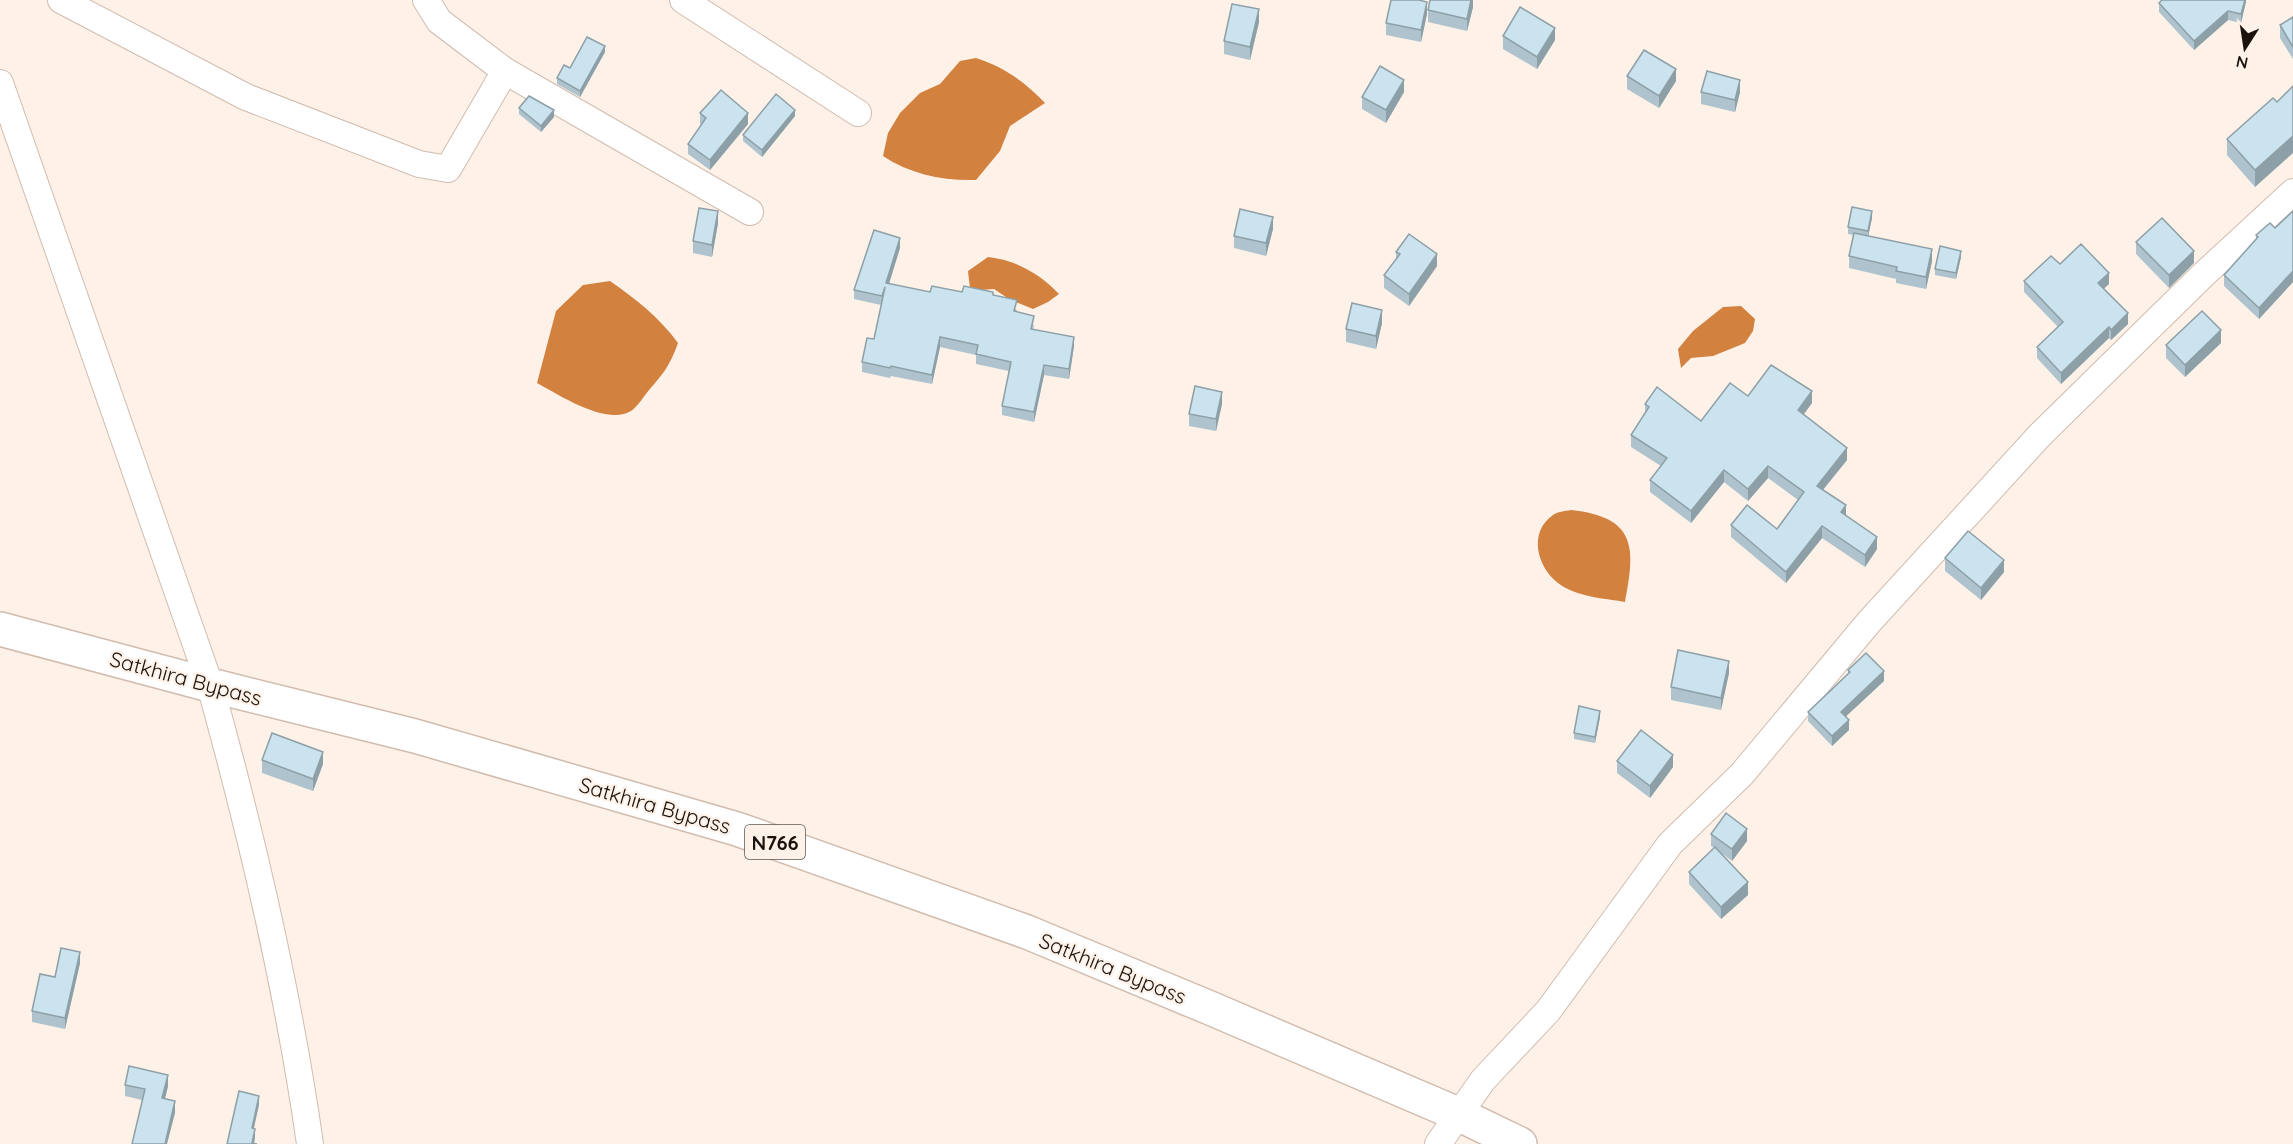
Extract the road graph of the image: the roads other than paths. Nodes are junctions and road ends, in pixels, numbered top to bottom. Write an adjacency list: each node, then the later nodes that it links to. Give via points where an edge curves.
1 (61, 0): 4 (street, via 246,96 419,164 448,169)
2 (426, 0): 4 (street, via 439,21)
3 (683, 0): 6 (street)
4 (505, 71): 8 (street)
5 (0, 83): 10 (street)
6 (858, 113)
7 (2293, 192): 11 (street, via 2040,435 1869,622 1742,774 1670,844 1548,1011 1483,1080)
8 (750, 212)
9 (0, 629): 10 (highway, Satkhira Bypass / N766)
10 (210, 685): 11 (highway, Satkhira Bypass / N766, via 416,736 737,829 1028,933); 12 (street, via 238,784 288,1011)
11 (1460, 1115): 13 (street); 14 (highway, Satkhira Bypass / N766)
12 (310, 1144)
13 (1438, 1144)
14 (1520, 1144)

